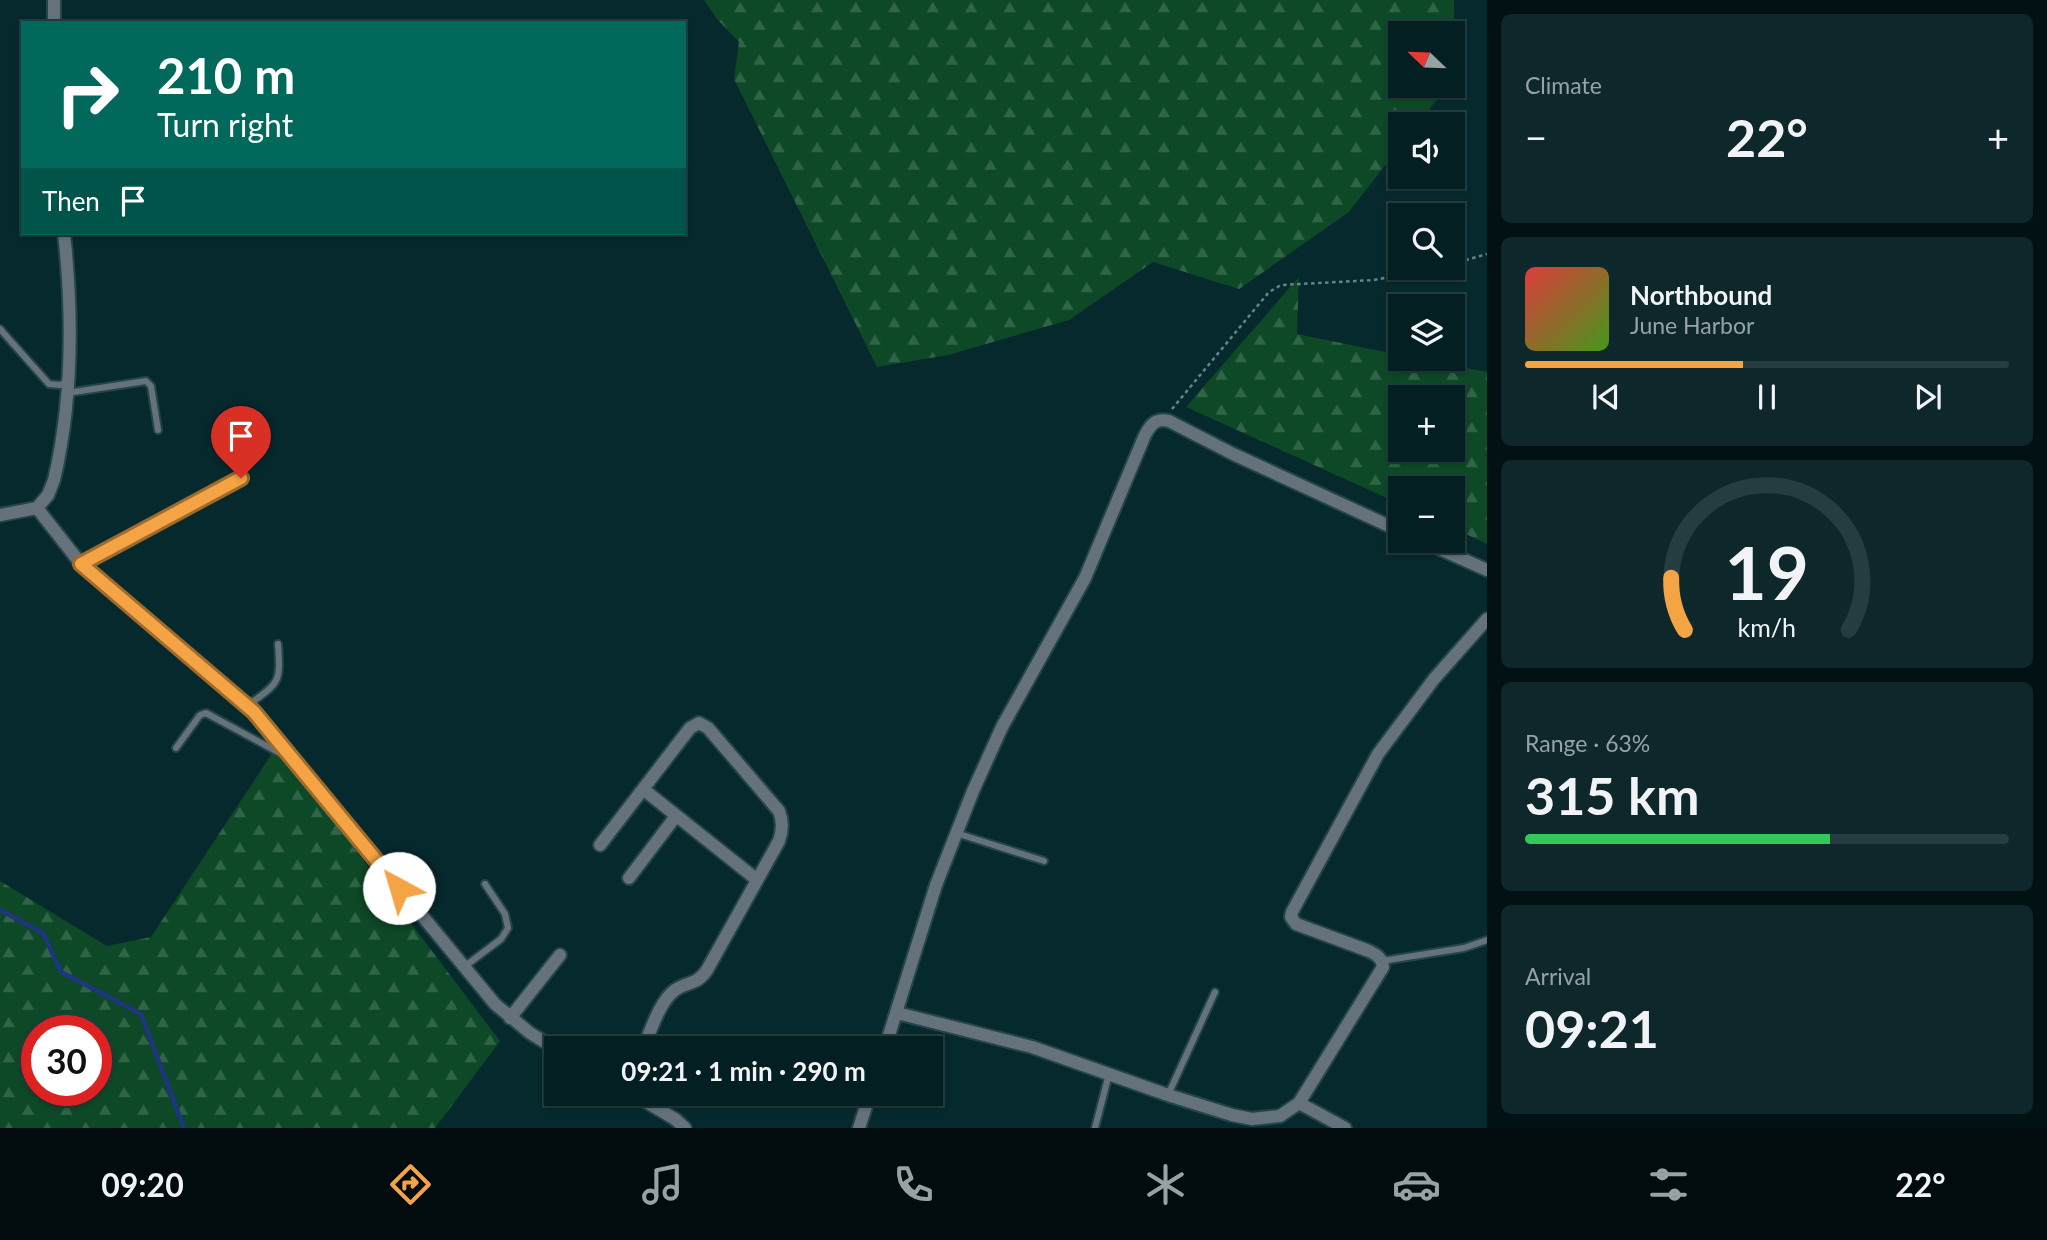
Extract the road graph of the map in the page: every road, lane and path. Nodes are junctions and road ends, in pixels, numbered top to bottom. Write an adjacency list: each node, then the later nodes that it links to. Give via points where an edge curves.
1 (54, 0): 2 (street)
2 (54, 21)
3 (64, 235): 8 (street, via 70,303)
4 (1487, 254): 5 (path)
5 (1465, 260)
6 (1388, 277): 9 (path, via 1281,285 1269,292)
7 (0, 329): 8 (lane, via 49,384)
8 (68, 387): 10 (lane, via 146,381 151,386); 12 (street, via 54,480)
9 (1163, 419): 14 (street); 25 (street, via 1152,424 1145,435 1085,578 1002,727)
10 (158, 430)
11 (241, 478): 16 (lane)
12 (37, 508): 13 (street); 16 (street)
13 (0, 515)
14 (1388, 525)
15 (1449, 553): 17 (street)
16 (81, 564): 20 (street)
17 (1487, 570)
18 (1487, 619): 33 (street, via 1434,679 1378,754 1292,912 1296,924 1369,951)
19 (278, 644): 20 (lane, via 277,682)
20 (247, 706): 22 (street)
21 (176, 748): 22 (lane, via 206,713)
22 (295, 761): 34 (street)
23 (643, 789): 24 (street); 26 (street); 29 (street, via 690,728 699,723 708,728 781,817 781,835)
24 (676, 816): 28 (street); 29 (street)
25 (956, 834): 27 (lane); 36 (street, via 920,930)
26 (600, 845)
27 (1044, 861)
28 (629, 878)
29 (756, 879): 38 (street, via 707,970 698,981 667,998)
30 (485, 884): 34 (lane, via 505,914 508,928 501,939)
31 (1487, 940): 33 (lane)
32 (560, 955): 37 (street)
33 (1382, 961): 43 (street, via 1380,974)
34 (464, 967): 37 (street)
35 (1215, 992): 42 (lane)
36 (897, 1013): 39 (street); 41 (street, via 1032,1046)
37 (510, 1018): 40 (street)
38 (649, 1036)
39 (890, 1036)
40 (544, 1041)
41 (1109, 1074): 42 (street); 49 (lane)
42 (1168, 1095): 46 (street)
43 (1299, 1103): 46 (street, via 1280,1116); 50 (street)
44 (653, 1106): 47 (street)
45 (866, 1106): 48 (street)
46 (1251, 1123)
47 (685, 1128)
48 (859, 1128)
49 (1095, 1128)
50 (1345, 1128)

